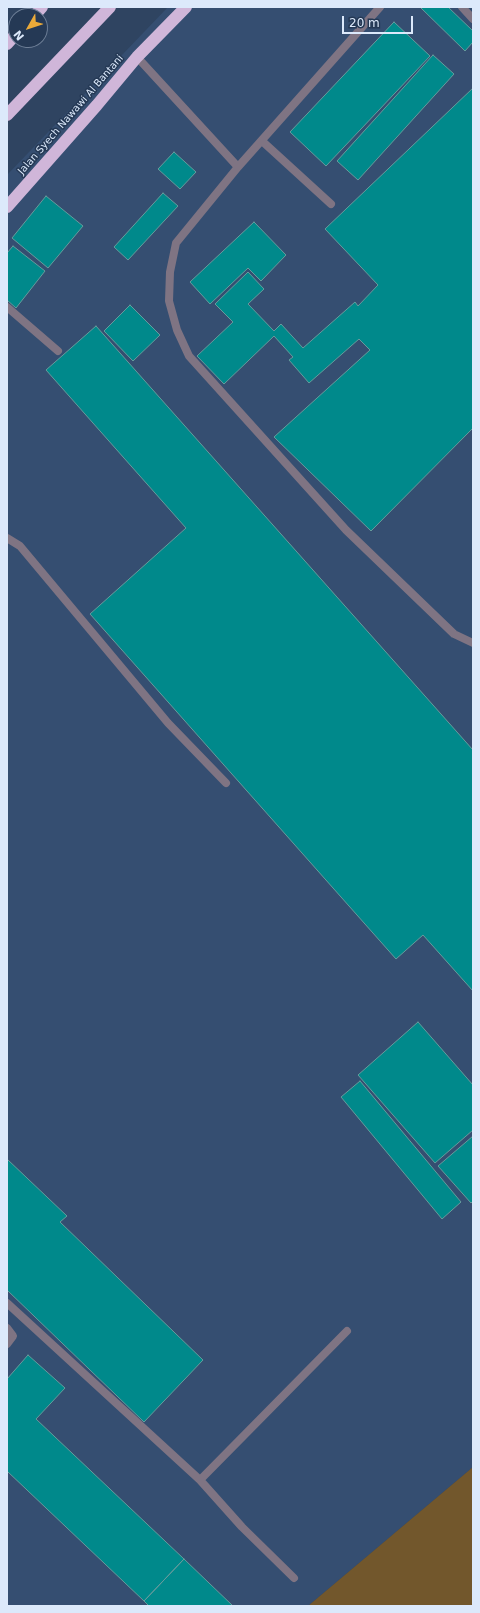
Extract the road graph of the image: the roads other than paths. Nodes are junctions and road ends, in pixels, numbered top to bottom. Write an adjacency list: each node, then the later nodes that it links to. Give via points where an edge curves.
1 (110, 7): 7 (highway)
2 (186, 7): 6 (highway, Jalan Syech Nawawi Al Bantani)
3 (380, 7): 8 (lane)
4 (462, 7): 5 (lane)
5 (473, 19)
6 (137, 57): 9 (lane); 11 (highway, Jalan Syech Nawawi Al Bantani)
7 (7, 116)
8 (262, 140): 9 (lane); 10 (lane)
9 (238, 167): 15 (lane, via 176,242 170,272 169,302 177,330 189,356 346,530 454,634)
10 (331, 204)
11 (7, 207)
12 (7, 307): 13 (lane)
13 (58, 351)
14 (8, 537): 16 (lane, via 20,546 168,723)
15 (473, 643)
16 (226, 783)
17 (7, 1303): 21 (lane)
18 (7, 1328): 20 (lane, via 13,1336)
19 (347, 1331): 21 (lane)
20 (7, 1344)
21 (200, 1480): 22 (lane, via 242,1527)
22 (294, 1578)

